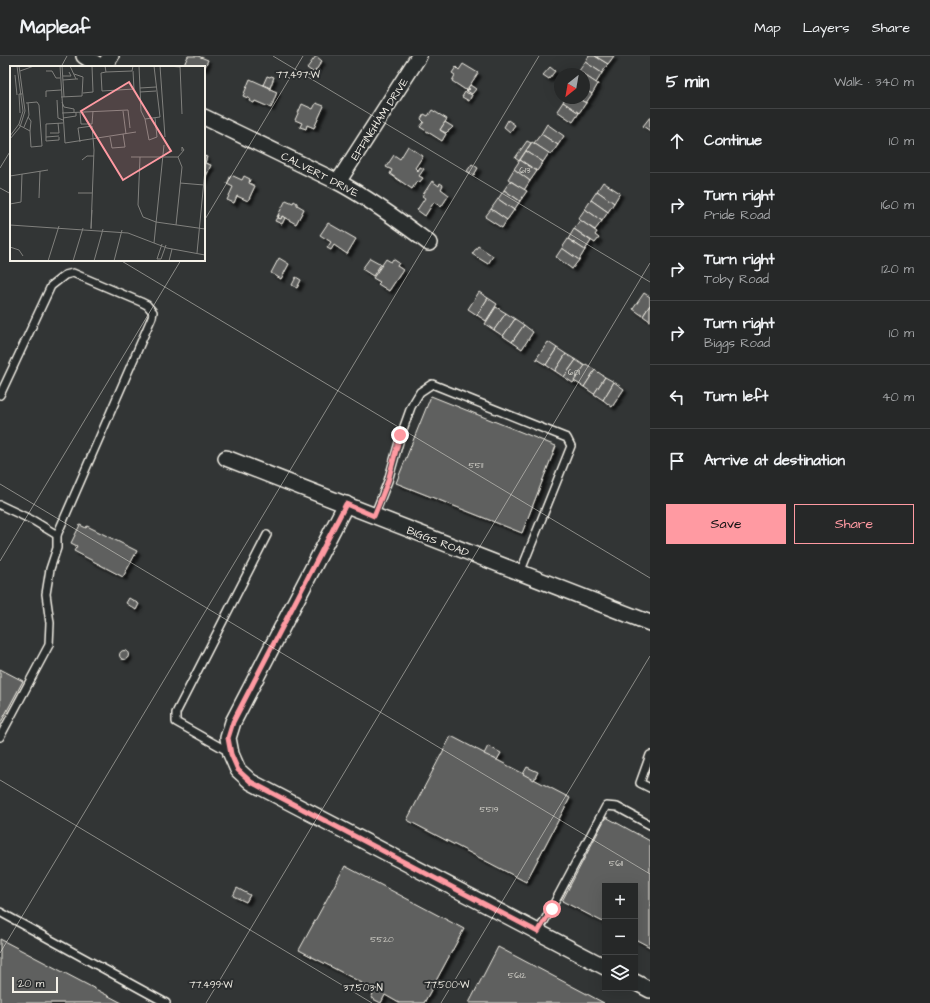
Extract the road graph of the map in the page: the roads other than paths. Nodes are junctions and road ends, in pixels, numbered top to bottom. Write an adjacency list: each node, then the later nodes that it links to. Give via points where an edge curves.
1 (84, 56): 4 (street)
2 (111, 56): 5 (street)
3 (419, 56): 7 (street, EFFINGHAM DRIVE)
4 (100, 66)
5 (103, 66)
6 (205, 117): 7 (street, CALVERT DRIVE)
7 (338, 182): 8 (street, CALVERT DRIVE, via 359,193)
8 (428, 243)
9 (0, 395): 14 (lane, via 51,286 65,275 73,274 141,302 153,312)
10 (226, 458): 11 (street, BIGGS ROAD)
11 (346, 504): 13 (street, BIGGS ROAD); 19 (street, via 233,722 228,738)
12 (0, 505): 14 (lane)
13 (374, 516): 16 (street, BIGGS ROAD); 16 (lane, via 388,481 400,435 411,407 420,392 432,384 566,438 571,446)
14 (57, 535): 18 (lane, via 57,548 46,594 50,623 49,645)
15 (267, 535): 19 (lane, via 176,712 176,722)
16 (520, 572): 17 (street, BIGGS ROAD)
17 (650, 623)
18 (0, 737)
19 (231, 754): 24 (street, via 238,770 251,782)
20 (650, 755): 21 (lane, via 640,783)
21 (650, 788)
22 (650, 825): 24 (lane, via 617,807 606,806)
23 (0, 912): 28 (lane)
24 (538, 932): 25 (street)
25 (602, 965)
26 (638, 984): 27 (street)
27 (650, 990)
28 (166, 1003)

